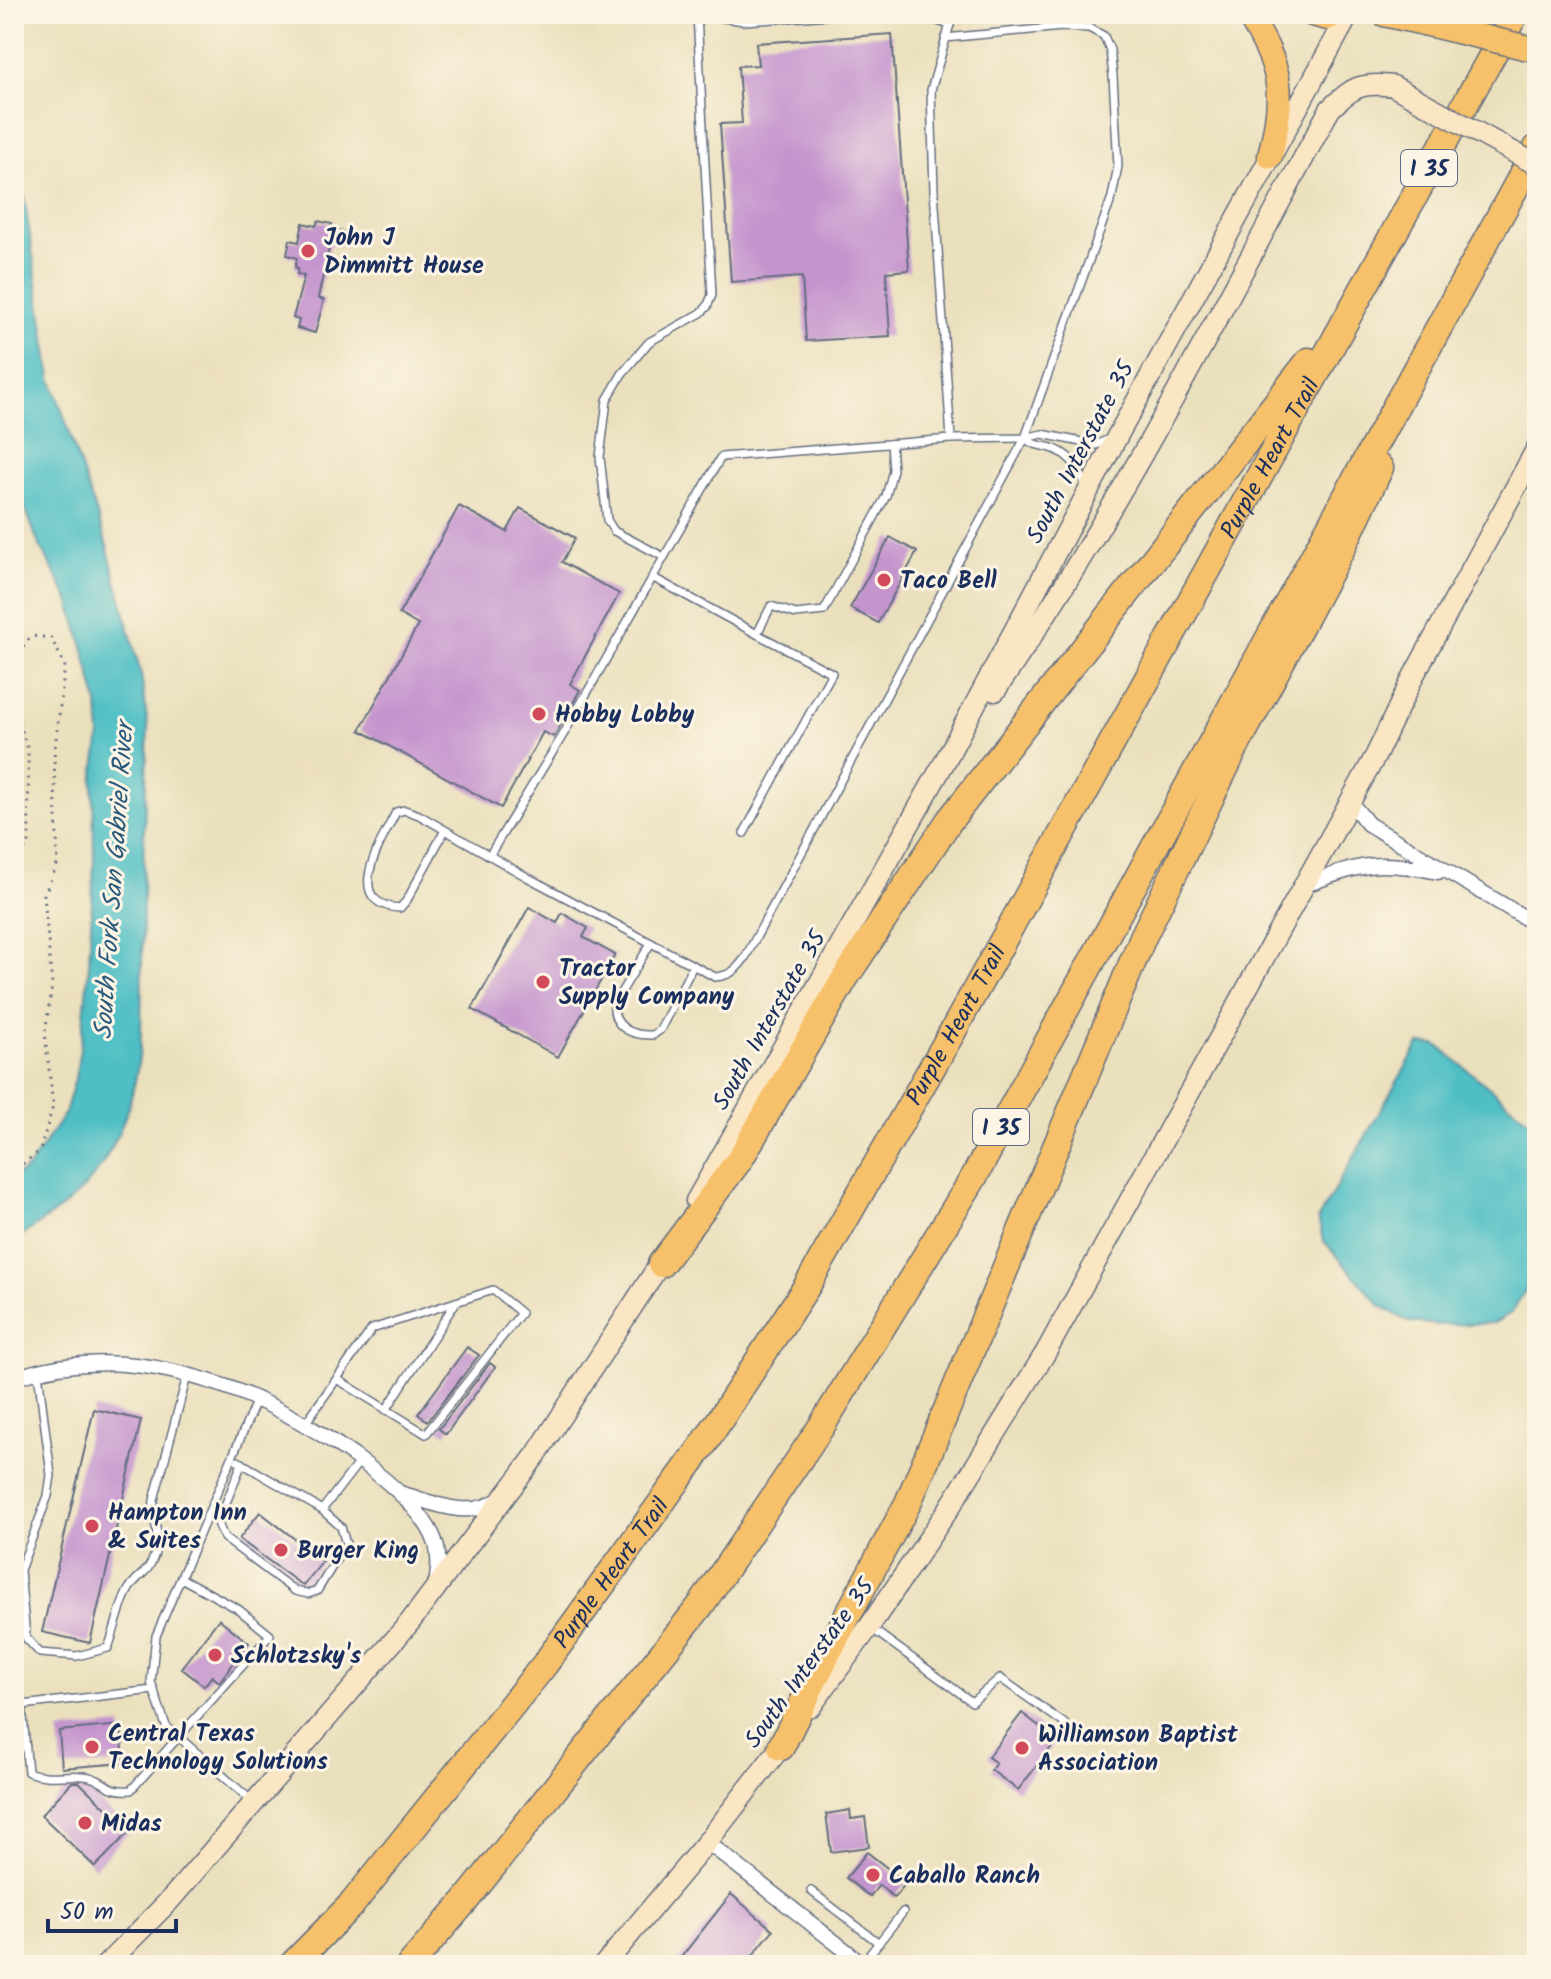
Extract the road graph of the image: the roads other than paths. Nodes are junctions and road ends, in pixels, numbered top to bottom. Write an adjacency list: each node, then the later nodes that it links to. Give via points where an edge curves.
1 (697, 14): 2 (lane, via 744,21); 25 (lane, via 712,295 701,313 649,342 622,374 607,400 600,457 607,520 614,531)
2 (847, 14)
3 (915, 14): 11 (lane)
4 (953, 14): 11 (lane)
5 (1248, 14): 15 (main road, via 1266,43 1280,88)
6 (1312, 14): 7 (main road)
7 (1336, 14)
8 (1349, 14): 15 (main road, South Interstate 35)
9 (1384, 14): 13 (main road, bridge)
10 (1515, 14): 18 (highway, Purple Heart Trail / I 35)
11 (950, 25): 12 (lane)
12 (945, 38): 20 (lane, via 1089,28 1104,36 1110,50 1118,166 1112,197); 21 (lane, via 931,90)
13 (1537, 50)
14 (1537, 148): 17 (highway, I 35)
15 (1270, 156): 19 (main road, South Interstate 35)
16 (1537, 165): 28 (main road, bridge, via 1393,86 1350,89 1330,109 1130,477 1025,647)
17 (1494, 226): 59 (highway, via 1342,548 1232,754 1143,937 908,1503); 68 (highway, I 35, via 974,1177 830,1414 701,1605)
18 (1344, 323): 38 (highway, via 1292,380 949,821 845,978 740,1159); 67 (highway, Purple Heart Trail / I 35, via 807,1286 706,1441 545,1664 352,1904)
19 (1118, 435): 20 (lane, via 1096,445 1042,434); 24 (main road, South Interstate 35)
20 (1025, 438): 21 (lane); 24 (lane, via 1066,453); 37 (lane, via 745,958 726,976 715,977)
21 (951, 439): 22 (lane)
22 (891, 444): 25 (lane, via 721,457); 27 (lane, via 893,470 886,496 824,611 796,614 771,606)
23 (1537, 448): 29 (main road, South Interstate 35)
24 (1088, 490): 28 (main road, South Interstate 35)
25 (664, 557): 26 (lane)
26 (652, 577): 27 (lane); 32 (lane)
27 (757, 634): 31 (lane, via 832,673)
28 (944, 763): 38 (main road, South Interstate 35)
29 (1350, 802): 33 (street, via 1368,824); 34 (main road, South Interstate 35)
30 (445, 830): 30 (lane, via 405,810 396,812 370,867 372,898 400,908); 32 (lane)
31 (744, 833)
32 (489, 856): 36 (lane)
33 (1450, 875): 34 (street, via 1381,864 1357,866); 35 (street)
34 (1305, 885): 55 (main road, South Interstate 35, via 1046,1352)
35 (1537, 925)
36 (651, 943): 37 (lane); 37 (lane, via 614,1004 620,1025 630,1033 653,1035 660,1030)
37 (693, 966)
38 (661, 1264): 50 (main road, South Interstate 35)
39 (456, 1302): 43 (lane, via 372,1329); 45 (lane); 45 (lane, via 493,1290 521,1313 426,1434)
40 (38, 1372): 41 (street, via 66,1364 116,1363); 41 (lane, via 51,1475 20,1570 26,1638 40,1653 77,1656 108,1648 130,1586 151,1563 157,1546 154,1500); 42 (street)
41 (187, 1376): 44 (street)
42 (14, 1378)
43 (337, 1379): 45 (lane); 46 (lane)
44 (257, 1399): 46 (street); 47 (lane)
45 (386, 1410)
46 (304, 1425): 48 (street)
47 (232, 1457): 49 (lane); 53 (lane)
48 (359, 1462): 51 (street); 52 (lane)
49 (242, 1463): 52 (lane); 52 (lane, via 218,1523 224,1538 295,1591 317,1591 346,1544 341,1527)
50 (508, 1493): 51 (street, via 487,1507 457,1510); 54 (main road, South Interstate 35)
51 (403, 1494): 54 (street, via 435,1541)
52 (322, 1510)
53 (181, 1578): 56 (lane, via 156,1636); 58 (lane, via 238,1609 270,1635)
54 (435, 1590): 60 (main road, South Interstate 35)
55 (869, 1627): 57 (lane, via 972,1702 1000,1678); 59 (main road, South Interstate 35)
56 (154, 1690): 58 (lane, via 166,1726); 58 (lane, via 22,1705 28,1772 41,1777 87,1775 116,1792 131,1790)
57 (1065, 1724)
58 (180, 1738): 60 (lane)
59 (781, 1747): 61 (main road, South Interstate 35)
60 (255, 1803): 66 (main road, South Interstate 35)
61 (707, 1842): 65 (street); 69 (main road, South Interstate 35)
62 (811, 1891): 64 (lane)
63 (903, 1912): 64 (lane)
64 (879, 1943): 65 (lane)
65 (856, 1963)
66 (106, 1965)
67 (292, 1965)
68 (410, 1965)
69 (604, 1965)

